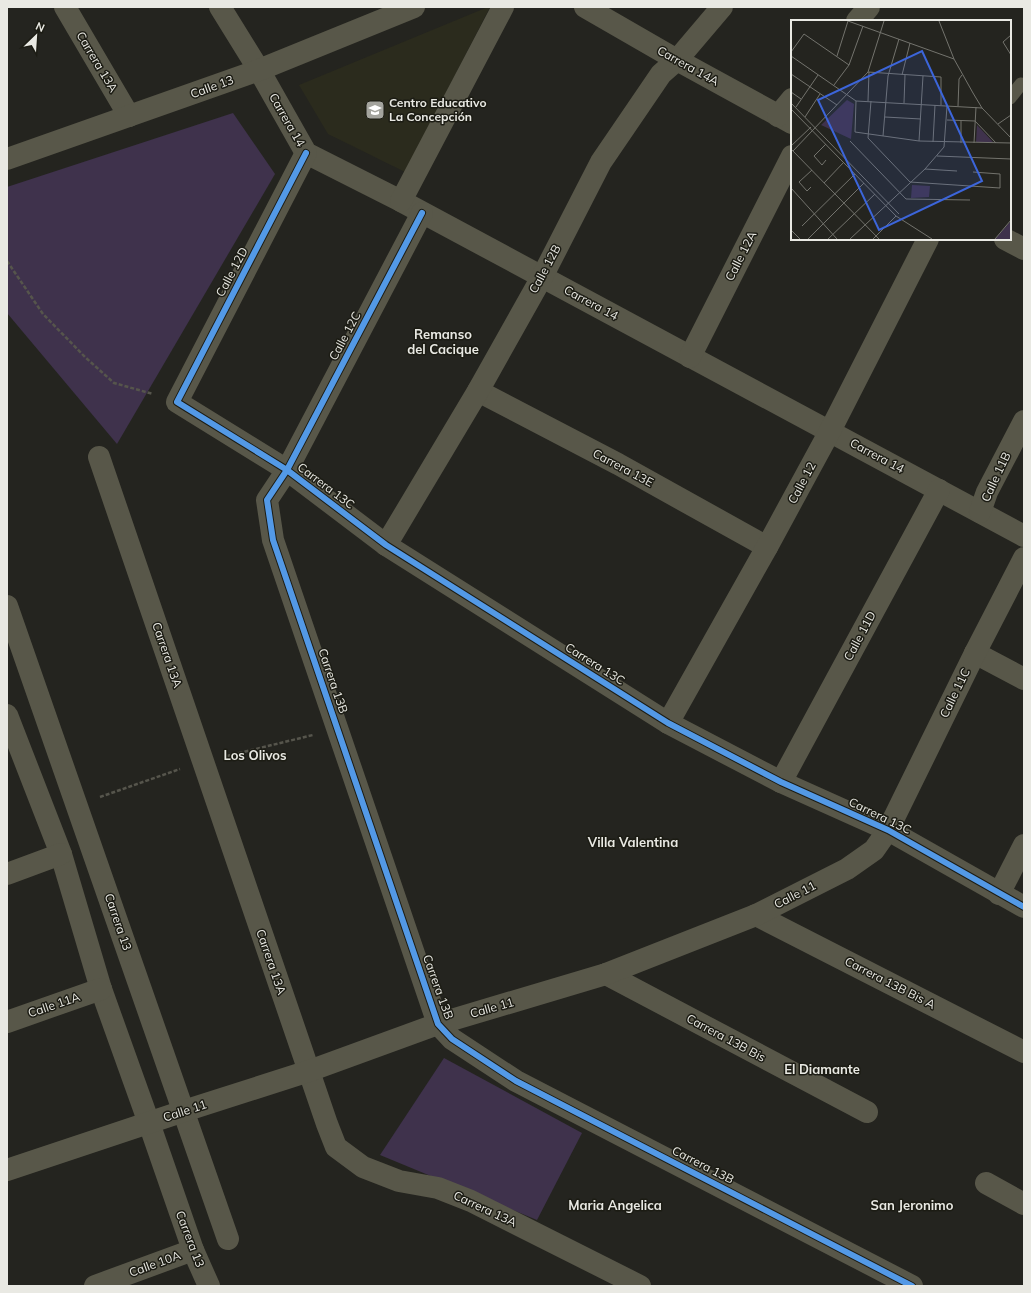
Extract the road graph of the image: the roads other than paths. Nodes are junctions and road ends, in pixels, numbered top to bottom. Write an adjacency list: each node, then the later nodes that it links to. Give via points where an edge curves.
1 (65, 7): 14 (street, Carrera 13A)
2 (220, 7): 10 (street, Carrera 14)
3 (414, 7): 10 (street, Calle 13)
4 (503, 7): 19 (street)
5 (586, 7): 9 (street, Carrera 14A)
6 (722, 7): 9 (street, Calle 12B)
7 (869, 7): 8 (street)
8 (858, 20)
9 (677, 60): 15 (street, Carrera 14A); 24 (street, Calle 12B, via 661,74 601,162)
10 (259, 70): 14 (street, Calle 13); 16 (street, Carrera 14)
11 (1020, 84): 12 (lane)
12 (1011, 97)
13 (791, 102): 15 (street)
14 (129, 116): 18 (street, Calle 13)
15 (785, 119)
16 (306, 153): 19 (street, Carrera 14); 27 (street, Calle 12D)
17 (791, 158): 25 (street, Calle 12A)
18 (7, 160)
19 (401, 201): 20 (street, Carrera 14)
20 (422, 213): 24 (street, Carrera 14); 31 (street, Calle 12C)
21 (927, 240): 29 (street, Calle 12)
22 (1007, 240): 23 (street)
23 (1024, 249)
24 (542, 277): 25 (street, Carrera 14); 26 (street, Calle 12B)
25 (690, 356): 29 (street, Carrera 14)
26 (478, 392): 35 (street, Calle 12B); 36 (street, Carrera 13E, via 618,464)
27 (177, 402): 31 (street, Carrera 13C)
28 (1024, 420): 33 (street, Calle 11B, via 987,492)
29 (830, 431): 32 (street, Carrera 14); 36 (street, Calle 12)
30 (99, 457): 57 (street, Carrera 13A)
31 (287, 470): 35 (street, Carrera 13C); 55 (street, Carrera 13B, via 267,500 273,540)
32 (938, 490): 33 (street, Carrera 14); 44 (street, Calle 11D)
33 (980, 512): 34 (street, Carrera 14)
34 (1024, 536)
35 (386, 545): 42 (street, Carrera 13C)
36 (767, 547): 42 (street, Calle 12)
37 (1024, 558): 39 (street, Calle 11C)
38 (7, 606): 58 (street, Carrera 13)
39 (975, 653): 40 (street); 45 (street, Calle 11C)
40 (1024, 679)
41 (7, 715): 43 (street, Carrera 13)
42 (668, 723): 44 (street, Carrera 13C)
43 (12, 743): 47 (street, Carrera 13)
44 (781, 782): 45 (street, Carrera 13C)
45 (888, 830): 49 (street, Carrera 13C); 51 (street, Calle 11, via 874,850 847,869)
46 (1024, 845): 49 (street)
47 (61, 854): 48 (street); 53 (street, Carrera 13)
48 (7, 874)
49 (999, 894): 50 (street, Carrera 13C)
50 (1024, 908)
51 (756, 915): 52 (street, Calle 11); 56 (street, Carrera 13B Bis A)
52 (606, 974): 55 (street, Calle 11); 59 (street, Carrera 13B Bis)
53 (101, 989): 54 (street, Calle 11A); 60 (street, Carrera 13)
54 (7, 1022)
55 (438, 1024): 57 (street, Calle 11); 69 (street, Carrera 13B, via 452,1039 516,1081)
56 (1024, 1052)
57 (309, 1071): 58 (street, Calle 11); 68 (street, Carrera 13A, via 336,1147 363,1167 399,1180 438,1188 471,1201)
58 (184, 1111): 60 (street, Calle 11); 64 (street, Carrera 13)
59 (867, 1112)
60 (150, 1123): 61 (street, Calle 11); 65 (street, Carrera 13)
61 (7, 1170)
62 (986, 1183): 63 (street)
63 (1024, 1204)
64 (228, 1239)
65 (193, 1250): 66 (street, Calle 10A); 67 (street, Carrera 13)
66 (95, 1286)
67 (210, 1286)
68 (640, 1286)
69 (912, 1286)

